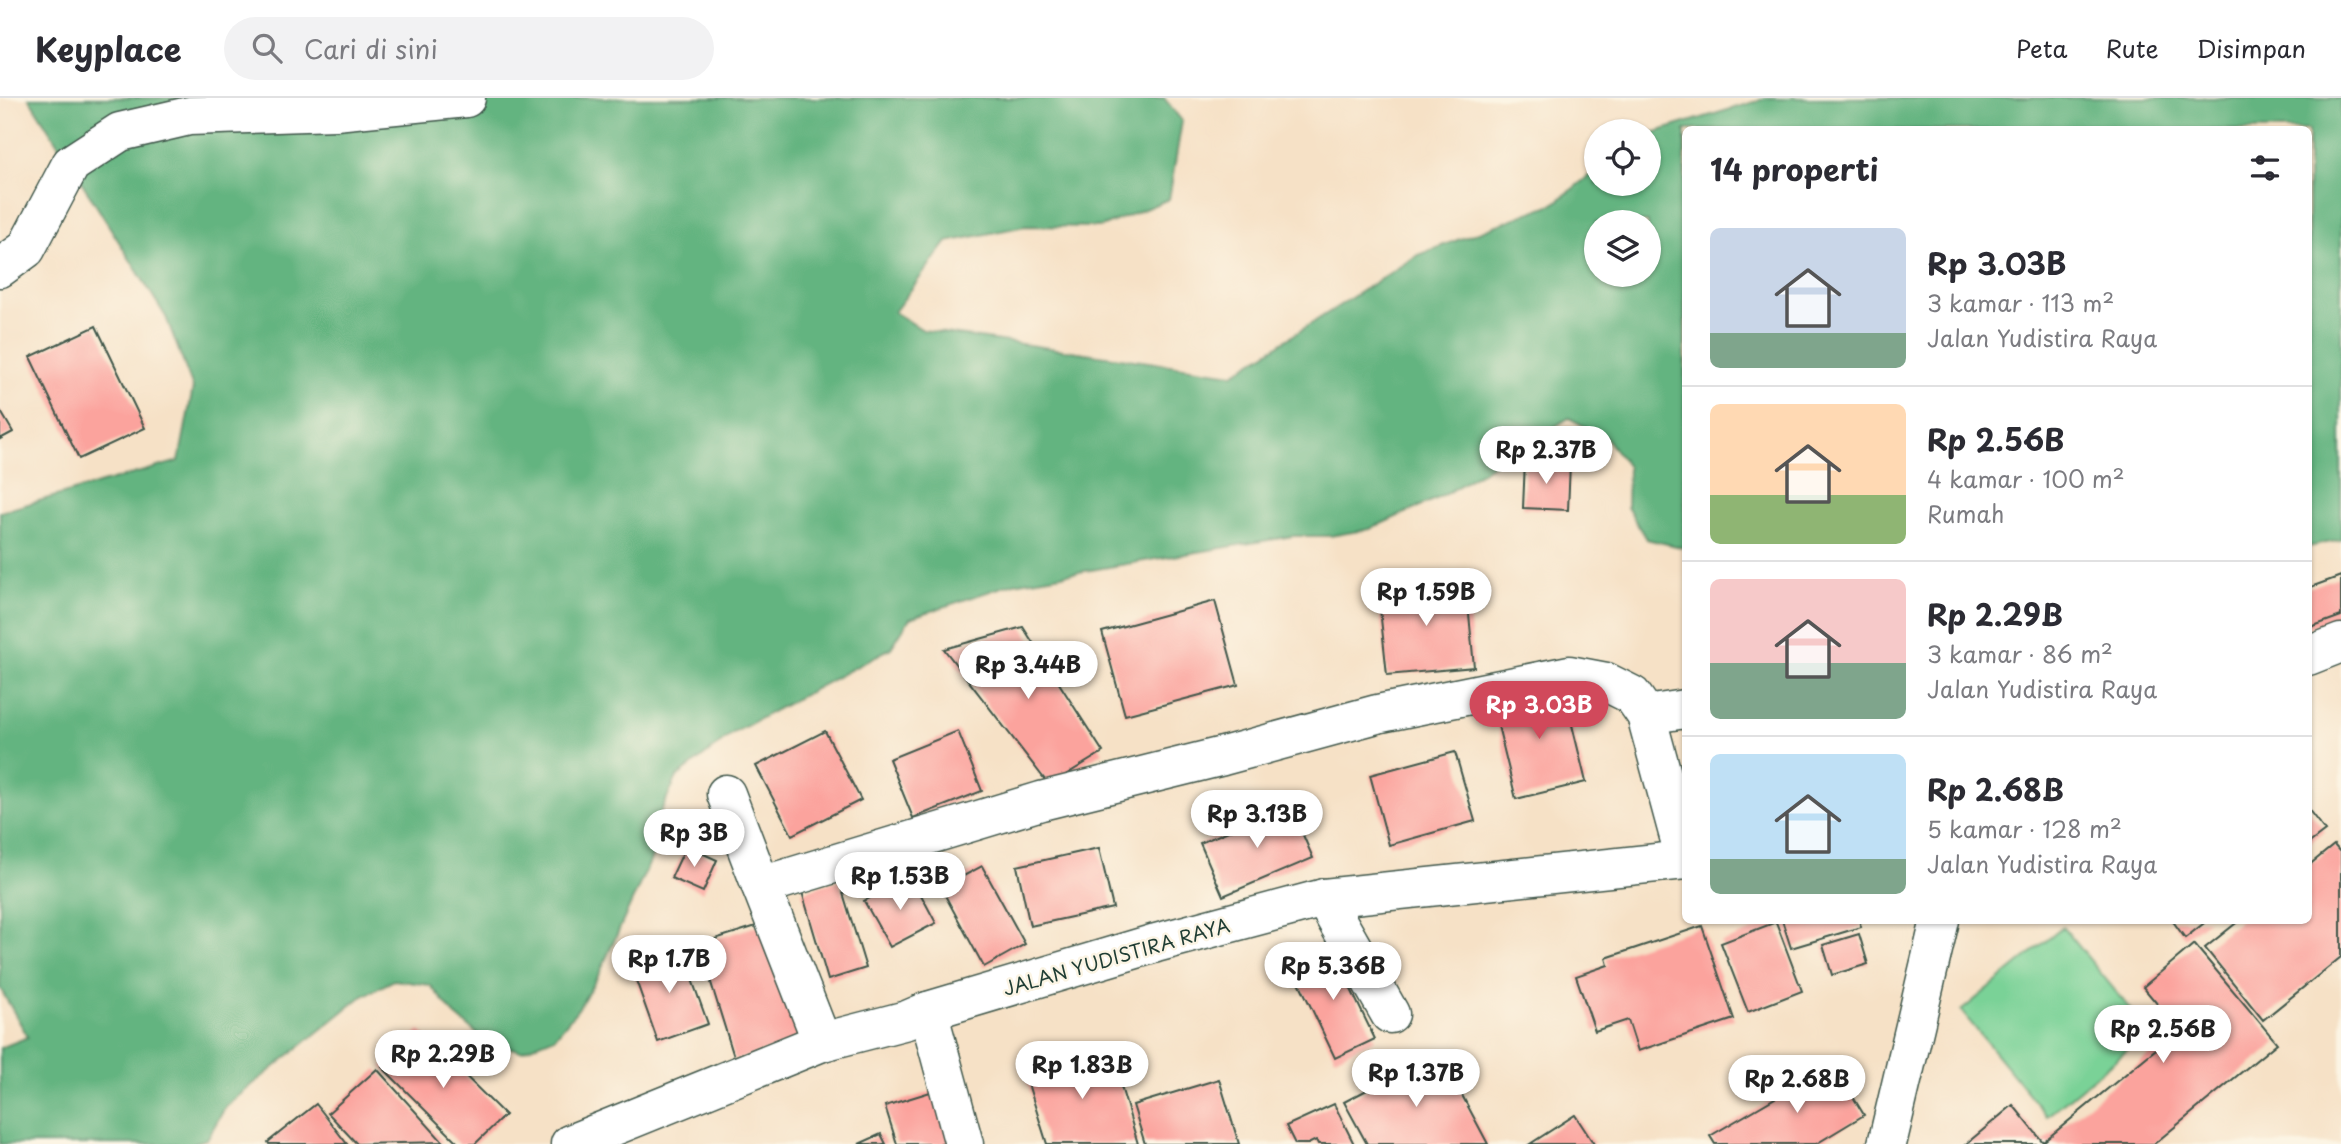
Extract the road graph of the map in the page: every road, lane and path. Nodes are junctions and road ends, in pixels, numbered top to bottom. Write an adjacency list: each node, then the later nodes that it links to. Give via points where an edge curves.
1 (466, 98): 2 (street, via 335,111 188,116 120,132 71,164 26,249)
2 (0, 268)
3 (2341, 643): 4 (street)
4 (2312, 654)
5 (1682, 709): 6 (street)
6 (1646, 715): 8 (street); 10 (street, via 1632,695 1606,682 1569,676 1377,714 1041,801)
7 (726, 794): 10 (street)
8 (1682, 848)
9 (1682, 859): 11 (street, JALAN YUDISTIRA RAYA)
10 (761, 886): 15 (street)
11 (1324, 898): 13 (street, JALAN YUDISTIRA RAYA); 14 (street)
12 (1939, 924): 18 (street)
13 (928, 1010): 15 (street, JALAN YUDISTIRA RAYA, via 907,1020); 17 (street)
14 (1390, 1014)
15 (822, 1042): 16 (street, JALAN YUDISTIRA RAYA)
16 (575, 1143)
17 (964, 1144)
18 (1887, 1144)

